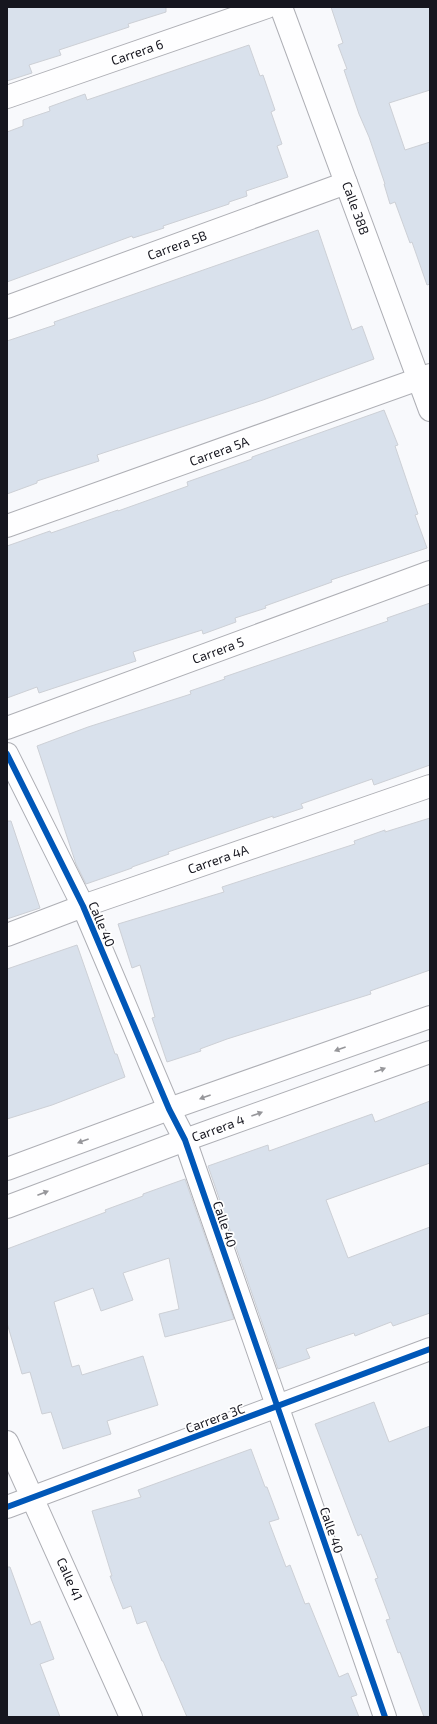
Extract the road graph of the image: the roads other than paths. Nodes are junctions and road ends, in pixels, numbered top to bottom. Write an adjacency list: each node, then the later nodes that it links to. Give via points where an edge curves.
1 (267, 7): 3 (street, Carrera 6)
2 (281, 7): 4 (street, Calle 38B)
3 (7, 97)
4 (346, 183): 5 (street, Carrera 5B); 6 (street, Calle 38B)
5 (7, 307)
6 (424, 377): 7 (street, Calle 38B); 8 (street, Carrera 5A)
7 (430, 410)
8 (7, 526)
9 (430, 572): 10 (street, Carrera 5)
10 (7, 728)
11 (7, 754): 13 (street, Calle 40)
12 (430, 786): 13 (street, Carrera 4A)
13 (83, 906): 14 (street, Carrera 4A); 17 (street, Calle 40)
14 (7, 935)
15 (430, 1017): 17 (street, one-way to 17)
16 (430, 1052): 18 (street, Carrera 4, one-way to 16)
17 (169, 1109): 18 (street, Calle 40); 19 (street, one-way to 19)
18 (185, 1140): 20 (street, Carrera 4, one-way to 18); 22 (street, Calle 40)
19 (7, 1169)
20 (7, 1207)
21 (430, 1349): 22 (street, Carrera 3C)
22 (277, 1407): 24 (street, Carrera 3C); 27 (street, Calle 40)
23 (7, 1442): 24 (street, Calle 41)
24 (33, 1497): 25 (street, Carrera 3C); 26 (street, Calle 41)
25 (7, 1507)
26 (131, 1717)
27 (385, 1717)

